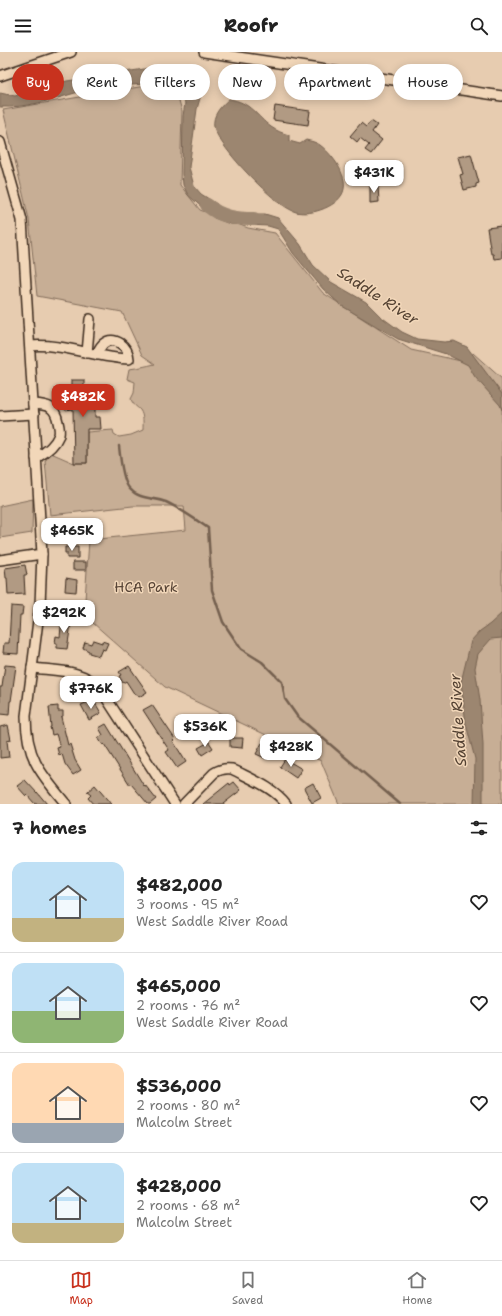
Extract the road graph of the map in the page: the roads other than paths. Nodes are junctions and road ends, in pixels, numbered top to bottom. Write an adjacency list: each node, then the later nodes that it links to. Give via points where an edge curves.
1 (71, 52): 4 (street)
2 (204, 52): 3 (street)
3 (226, 54): 5 (street)
4 (0, 76)
5 (502, 96)
6 (0, 142): 8 (street, via 22,220)
7 (90, 319): 9 (street)
8 (30, 346): 9 (street, via 55,346); 11 (street)
9 (87, 353): 10 (street)
10 (97, 355)
11 (33, 404): 12 (street); 14 (street, via 50,407 56,413 59,428 59,435 54,442 46,452)
12 (34, 414): 13 (street); 14 (street)
13 (0, 416)
14 (36, 458): 15 (street)
15 (42, 554): 16 (street); 17 (street, via 40,605)
16 (0, 560)
17 (32, 668): 18 (street, via 26,716 28,742 37,767); 19 (street, via 77,673 92,680)
18 (66, 804)
19 (175, 804)
20 (184, 804): 21 (street, via 214,773 226,768 266,787)
21 (286, 804)

